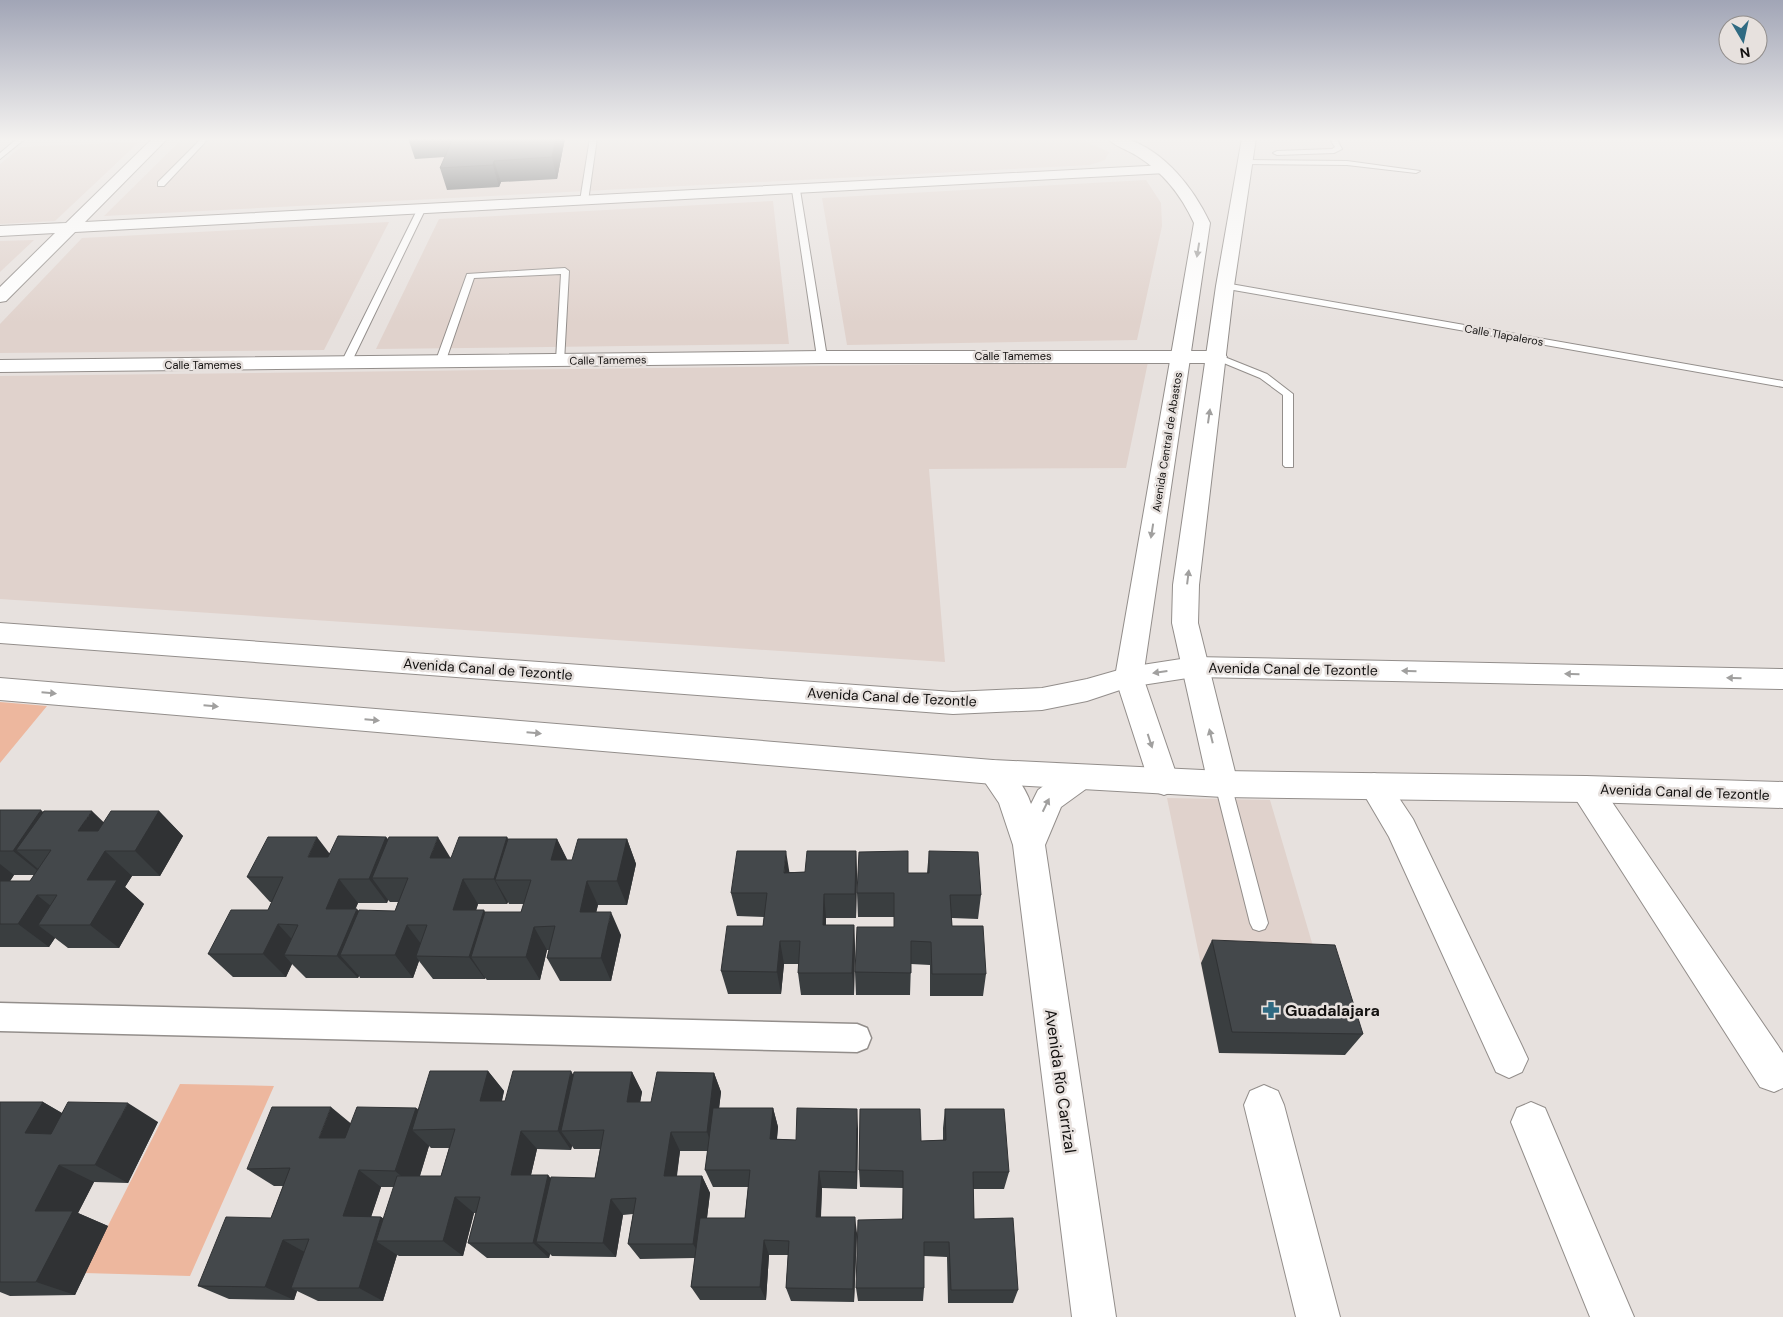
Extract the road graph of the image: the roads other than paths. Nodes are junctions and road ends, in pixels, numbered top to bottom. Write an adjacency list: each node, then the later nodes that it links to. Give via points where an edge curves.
1 (100, 199): 8 (street)
2 (614, 199): 6 (street)
3 (797, 199): 13 (lane)
4 (1192, 199): 12 (street, Avenida Central de Abastos, one-way to 12, via 1202,223)
5 (1239, 199): 10 (street)
6 (584, 201): 7 (street)
7 (421, 210): 8 (street); 16 (lane)
8 (72, 227): 9 (street); 11 (street)
9 (0, 231)
10 (1225, 286): 14 (street); 19 (lane, Calle Tlapaleros)
11 (0, 297)
12 (1180, 356): 13 (street, Calle Tamemes); 14 (street, Calle Tamemes); 23 (street, Avenida Central de Abastos, one-way to 23)
13 (822, 357): 15 (street, Calle Tamemes)
14 (1217, 357): 20 (lane, via 1276,382 1288,394); 22 (street, one-way to 14, via 1185,623 1186,585)
15 (560, 360): 17 (street, Calle Tamemes); 17 (lane, via 564,271 470,276)
16 (346, 363): 17 (street, Calle Tamemes); 18 (street, Calle Tamemes)
17 (440, 363)
18 (0, 366)
19 (1783, 384)
20 (1289, 465)
21 (0, 633): 23 (street, Avenida Canal de Tezontle, via 954,703 1042,699)
22 (1194, 667): 23 (street, Avenida Canal de Tezontle, one-way to 23); 24 (street, Avenida Canal de Tezontle, one-way to 22); 29 (street, one-way to 22)
23 (1129, 677): 28 (street, Avenida Central de Abastos, one-way to 28)
24 (1783, 678)
25 (0, 689): 26 (street, Avenida Canal de Tezontle, one-way to 26)
26 (993, 772): 27 (street, Avenida Canal de Tezontle); 33 (street, Avenida Río Carrizal, via 1013,797)
27 (1079, 777): 28 (street, Avenida Canal de Tezontle); 33 (street, one-way to 27, via 1049,799)
28 (1164, 782): 29 (street, Avenida Canal de Tezontle)
29 (1223, 784): 30 (street, Avenida Canal de Tezontle); 34 (lane)
30 (1374, 786): 31 (street, Avenida Canal de Tezontle); 37 (street, via 1402,830)
31 (1586, 789): 32 (street, Avenida Canal de Tezontle); 38 (street)
32 (1783, 795)
33 (1029, 845): 41 (street, Avenida Río Carrizal)
34 (1259, 923)
35 (0, 1017): 36 (street)
36 (857, 1038)
37 (1510, 1059)
38 (1774, 1072)
39 (1264, 1105): 42 (street)
40 (1531, 1122): 43 (street)
41 (1094, 1317)
42 (1318, 1317)
43 (1612, 1317)

